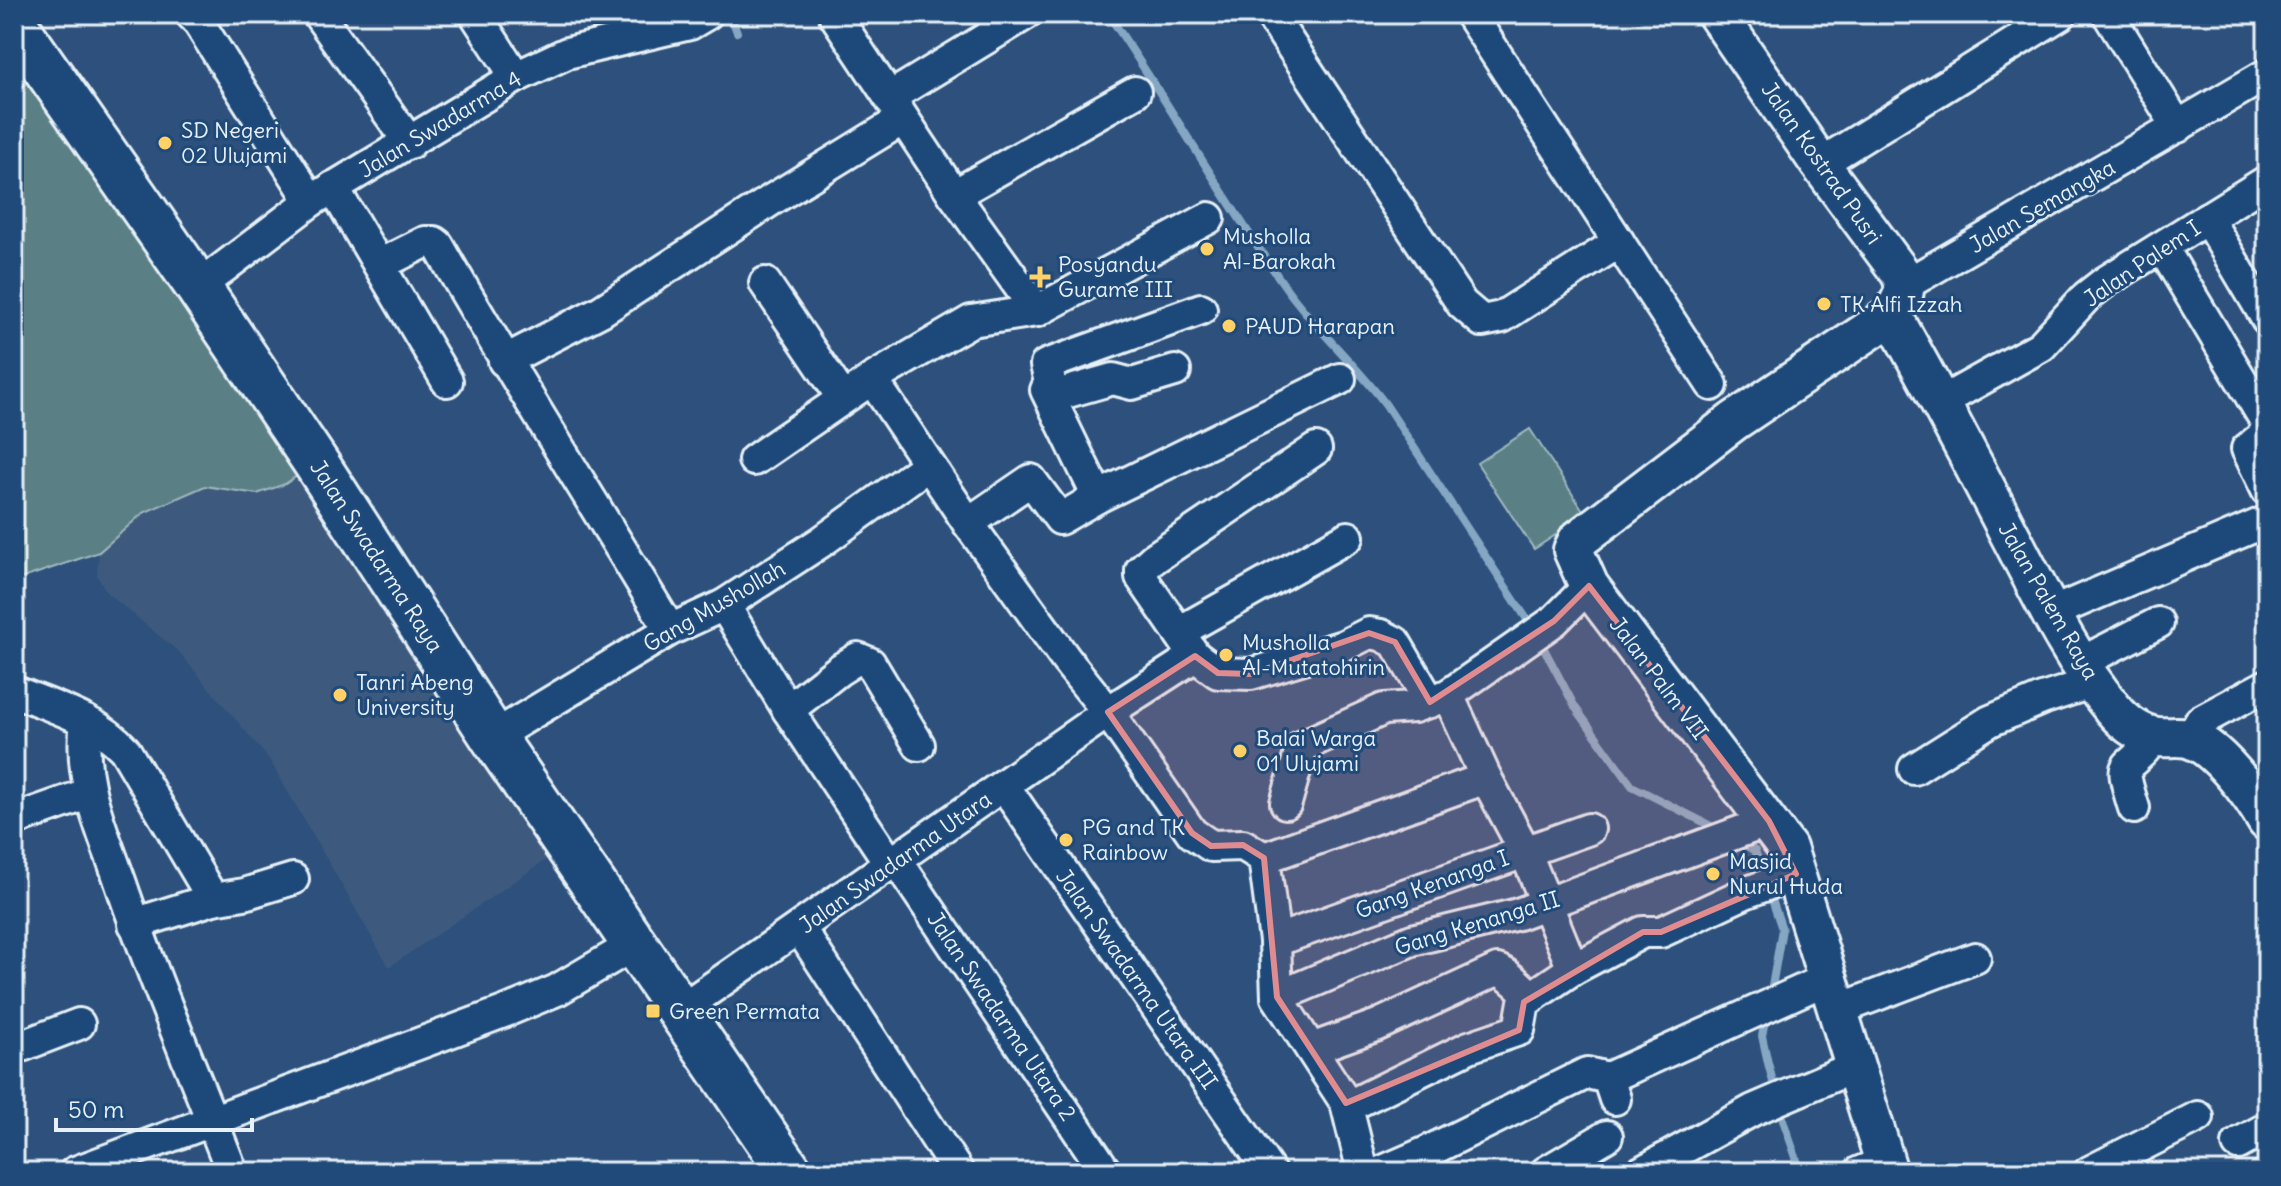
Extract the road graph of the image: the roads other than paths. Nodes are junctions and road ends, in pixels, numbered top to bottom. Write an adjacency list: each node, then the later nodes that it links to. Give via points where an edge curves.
1 (191, 14): 21 (street)
2 (318, 14): 18 (street)
3 (475, 14): 14 (street)
4 (707, 14): 14 (street, Jalan Swadarma 4, via 690,24 567,53)
5 (834, 14): 16 (street)
6 (1026, 14): 16 (street)
7 (1270, 14): 25 (street, via 1462,304 1482,321 1502,317)
8 (1470, 14): 25 (street)
9 (1717, 14): 19 (street, Jalan Kostrad Pusri)
10 (2061, 14): 19 (street)
11 (2108, 14): 17 (street)
12 (14, 23): 29 (main road, Jalan Swadarma Raya)
13 (2267, 74): 17 (street, Jalan Semangka)
14 (516, 77): 18 (street, Jalan Swadarma 4)
15 (1135, 92): 22 (street)
16 (896, 108): 22 (street); 34 (street, via 773,199 601,311)
17 (2178, 127): 30 (street, Jalan Semangka)
18 (410, 143): 21 (street, Jalan Swadarma 4)
19 (1820, 164): 30 (street, Jalan Kostrad Pusri, via 1899,271)
20 (2267, 181): 24 (street, Jalan Palem I)
21 (322, 194): 27 (street); 29 (street, Jalan Swadarma 4)
22 (954, 195): 32 (street)
23 (1209, 218): 32 (street)
24 (2207, 218): 26 (street, Jalan Palem I); 33 (street)
25 (1619, 242): 39 (street)
26 (2162, 247): 42 (street, Jalan Palem I, via 2087,296 2041,346); 43 (street)
27 (379, 265): 34 (street, via 434,242); 38 (street)
28 (765, 283): 40 (street)
29 (198, 287): 66 (main road, Jalan Swadarma Raya)
30 (1898, 300): 42 (street, Jalan Palem Raya); 53 (street, Jalan Palm VII, via 1578,540 1573,550)
31 (1201, 309): 41 (street, via 1048,363)
32 (1037, 311): 36 (street, via 971,321)
33 (2267, 319)
34 (504, 361): 57 (street)
35 (1175, 371): 41 (street, via 1132,384 1113,379)
36 (872, 379): 40 (street); 47 (street)
37 (1340, 379): 49 (street)
38 (447, 381)
39 (1712, 385)
40 (842, 397): 46 (street)
41 (1050, 397): 49 (street)
42 (1941, 402): 55 (street, Jalan Palem Raya)
43 (2267, 423)
44 (2267, 433): 48 (street, via 2247,449)
45 (1316, 449): 58 (street, via 1141,570)
46 (754, 460)
47 (928, 465): 51 (street); 54 (street, Gang Mushollah)
48 (2267, 490)
49 (1098, 497): 51 (street, via 1060,519 1031,480)
50 (2267, 521): 55 (street)
51 (968, 523): 64 (street)
52 (1348, 537): 58 (street, Jalan Swadarma Utara)
53 (1589, 586): 62 (street, via 1554,621); 77 (street, Jalan Palm VII)
54 (724, 605): 57 (street, Gang Mushollah); 63 (street, Jalan Swadarma Utara 2)
55 (2051, 613): 59 (street, Jalan Palem Raya)
56 (2158, 623): 59 (street)
57 (670, 630): 66 (street, Gang Mushollah)
58 (1187, 644): 62 (street, via 1218,673 1251,674 1369,633 1381,635 1395,642); 64 (street, Jalan Swadarma Utara)
59 (2087, 672): 67 (street, Jalan Palem Raya, via 2113,710 2134,729); 69 (street, via 1990,721)
60 (2267, 685): 67 (street)
61 (14, 691): 65 (street)
62 (1439, 698): 70 (street); 73 (street, via 1384,709 1302,746)
63 (788, 710): 68 (street, via 858,658 870,663); 81 (street, Jalan Swadarma Utara 2)
64 (1108, 712): 71 (street, Jalan Swadarma Utara); 80 (street, via 1192,833 1211,846 1243,845)
65 (86, 721): 72 (street, via 82,749); 84 (street, via 113,736 125,750)
66 (493, 737): 88 (main road, Jalan Swadarma Raya)
67 (2172, 738): 74 (street, via 2125,765); 76 (street, Jalan Palem Raya, via 2220,760 2254,797)
68 (919, 745)
69 (1914, 769)
70 (1486, 778): 79 (street); 80 (street)
71 (1004, 786): 81 (street, Jalan Swadarma Utara); 112 (street, Jalan Swadarma Utara III)
72 (90, 793): 75 (street); 86 (street)
73 (1286, 803)
74 (2134, 808)
75 (14, 820)
76 (2267, 821)
77 (1762, 824): 82 (street, Jalan Palm VII, via 1787,848); 85 (street, Gang Kenanga II)
78 (1589, 829): 79 (street, Gang Kenanga I)
79 (1525, 851): 85 (street); 89 (street, Gang Kenanga I)
80 (1264, 858): 89 (street)
81 (894, 863): 87 (street, Jalan Swadarma Utara); 111 (street, Jalan Swadarma Utara 2)
82 (1788, 876): 91 (street, via 1661,932 1643,932); 92 (street, Jalan Palm VII)
83 (293, 879): 84 (street)
84 (213, 899): 86 (street)
85 (1545, 904): 91 (street); 93 (street, Gang Kenanga II, via 1412,940)
86 (134, 924): 102 (street)
87 (800, 929): 95 (street, Jalan Swadarma Utara); 110 (street)
88 (630, 936): 95 (main road, Jalan Swadarma Raya); 102 (street, via 569,965 509,1010)
89 (1275, 941): 93 (street)
90 (1975, 958): 92 (street)
91 (1573, 969): 94 (street)
92 (1820, 994): 99 (street, Jalan Palm VII); 114 (street, via 1760,1007 1611,1088 1587,1073)
93 (1277, 997): 98 (street)
94 (1532, 997): 98 (street, via 1497,970 1378,1025); 100 (street, via 1524,1002 1519,1030)
95 (680, 1010): 109 (main road, Jalan Swadarma Raya)
96 (79, 1024): 97 (street)
97 (14, 1049)
98 (1311, 1049): 100 (street)
99 (1854, 1067): 106 (street, Jalan Palm VII); 116 (street, via 1753,1110)
100 (1346, 1103): 113 (street)
101 (2198, 1117): 117 (street)
102 (212, 1120): 107 (street); 108 (street)
103 (2267, 1128): 105 (street)
104 (1607, 1136): 115 (street)
105 (2238, 1144)
106 (1878, 1169)
107 (75, 1172)
108 (232, 1172)
109 (790, 1172)
110 (958, 1172)
111 (1106, 1172)
112 (1270, 1172)
113 (1363, 1172)
114 (1381, 1172)
115 (1546, 1172)
116 (1641, 1172)
117 (2089, 1172)

